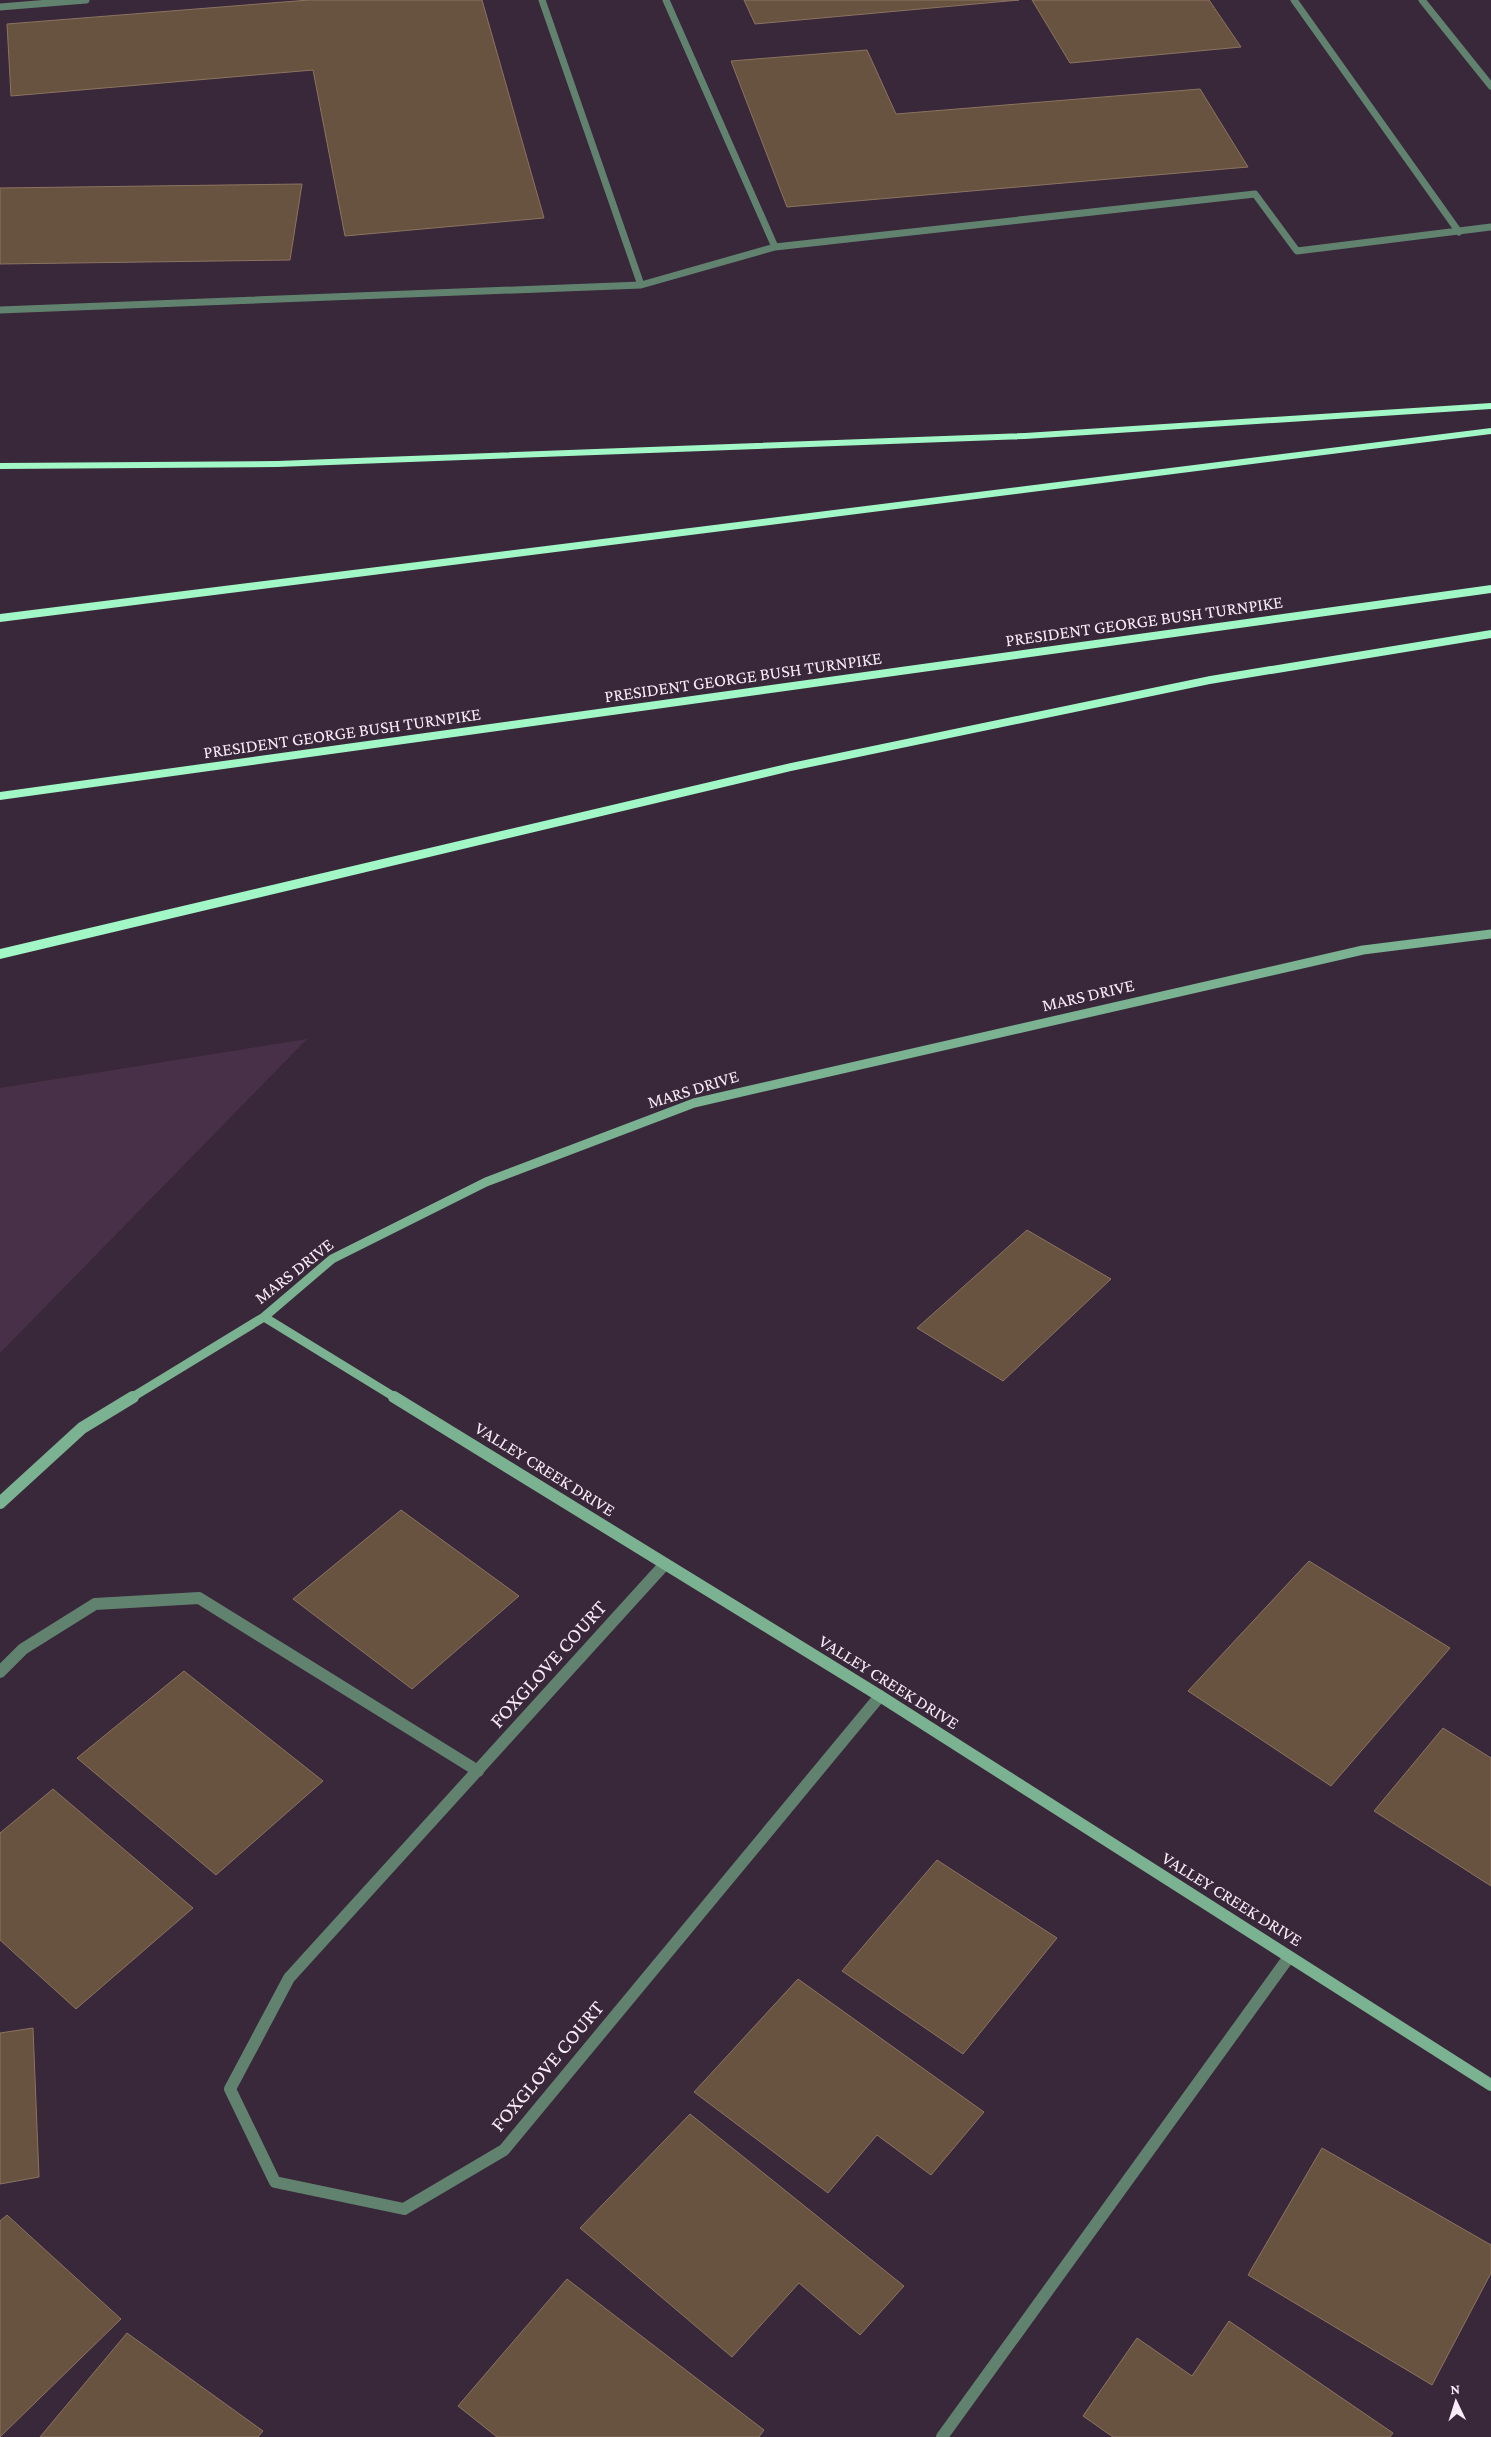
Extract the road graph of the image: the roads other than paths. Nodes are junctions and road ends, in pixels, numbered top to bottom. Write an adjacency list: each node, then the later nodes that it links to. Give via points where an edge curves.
1 (86, 0): 6 (street)
2 (542, 0): 11 (street)
3 (666, 0): 10 (street)
4 (1294, 0): 9 (street)
5 (1422, 0): 7 (street)
6 (0, 7)
7 (1491, 86)
8 (1491, 227): 9 (street)
9 (1459, 232): 10 (street, via 1297,251 1255,194)
10 (775, 247): 11 (street)
11 (641, 286): 12 (street)
12 (0, 310)
13 (1491, 406): 15 (highway, via 1025,436 277,464)
14 (1491, 431): 17 (highway)
15 (0, 466)
16 (1491, 590): 19 (highway, PRESIDENT GEORGE BUSH TURNPIKE)
17 (0, 618)
18 (1491, 634): 21 (highway, via 1210,680 791,767)
19 (0, 796)
20 (1491, 934): 22 (street, MARS DRIVE, via 1363,950 694,1103 478,1186 332,1259)
21 (0, 954)
22 (264, 1317): 23 (street, MARS DRIVE, via 82,1428); 24 (street, VALLEY CREEK DRIVE)
23 (0, 1503)
24 (665, 1564): 26 (street, VALLEY CREEK DRIVE); 27 (street, FOXGLOVE COURT)
25 (0, 1672): 27 (street, via 22,1649 96,1604 199,1598)
26 (880, 1696): 27 (street, FOXGLOVE COURT, via 504,2150 404,2209 275,2182 230,2089 289,1978); 28 (street, VALLEY CREEK DRIVE)
27 (478, 1771)
28 (1289, 1956): 29 (street, VALLEY CREEK DRIVE); 30 (street)
29 (1491, 2085)
30 (942, 2437)

